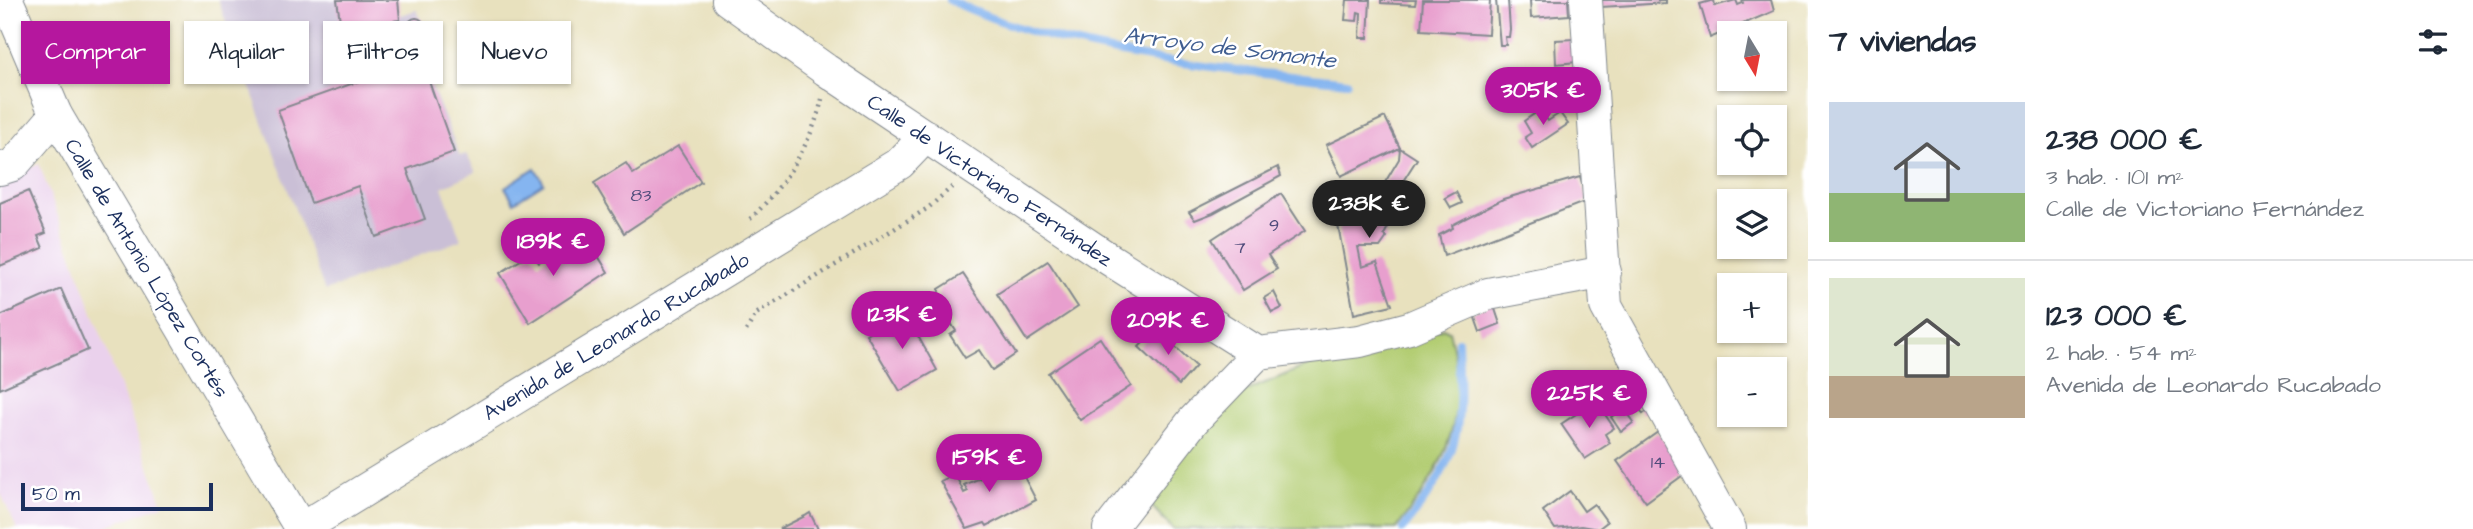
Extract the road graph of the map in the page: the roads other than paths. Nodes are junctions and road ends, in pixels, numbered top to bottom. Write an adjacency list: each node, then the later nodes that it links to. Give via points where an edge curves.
1 (7, 0): 4 (street, Calle de Antonio López Cortés)
2 (728, 0): 5 (street, Calle de Victoriano Fernández)
3 (1586, 0): 7 (street)
4 (56, 115): 6 (street, via 13,165); 9 (street, Calle de Antonio López Cortés)
5 (926, 136): 8 (street, Calle de Victoriano Fernández); 9 (street, Avenida de Leonardo Rucabado, via 900,163)
6 (0, 169)
7 (1605, 272): 8 (street, via 1488,294 1409,328 1360,341); 11 (street, via 1606,306)
8 (1258, 353): 10 (street, via 1193,421)
9 (301, 529)
10 (1109, 529)
11 (1730, 529)

